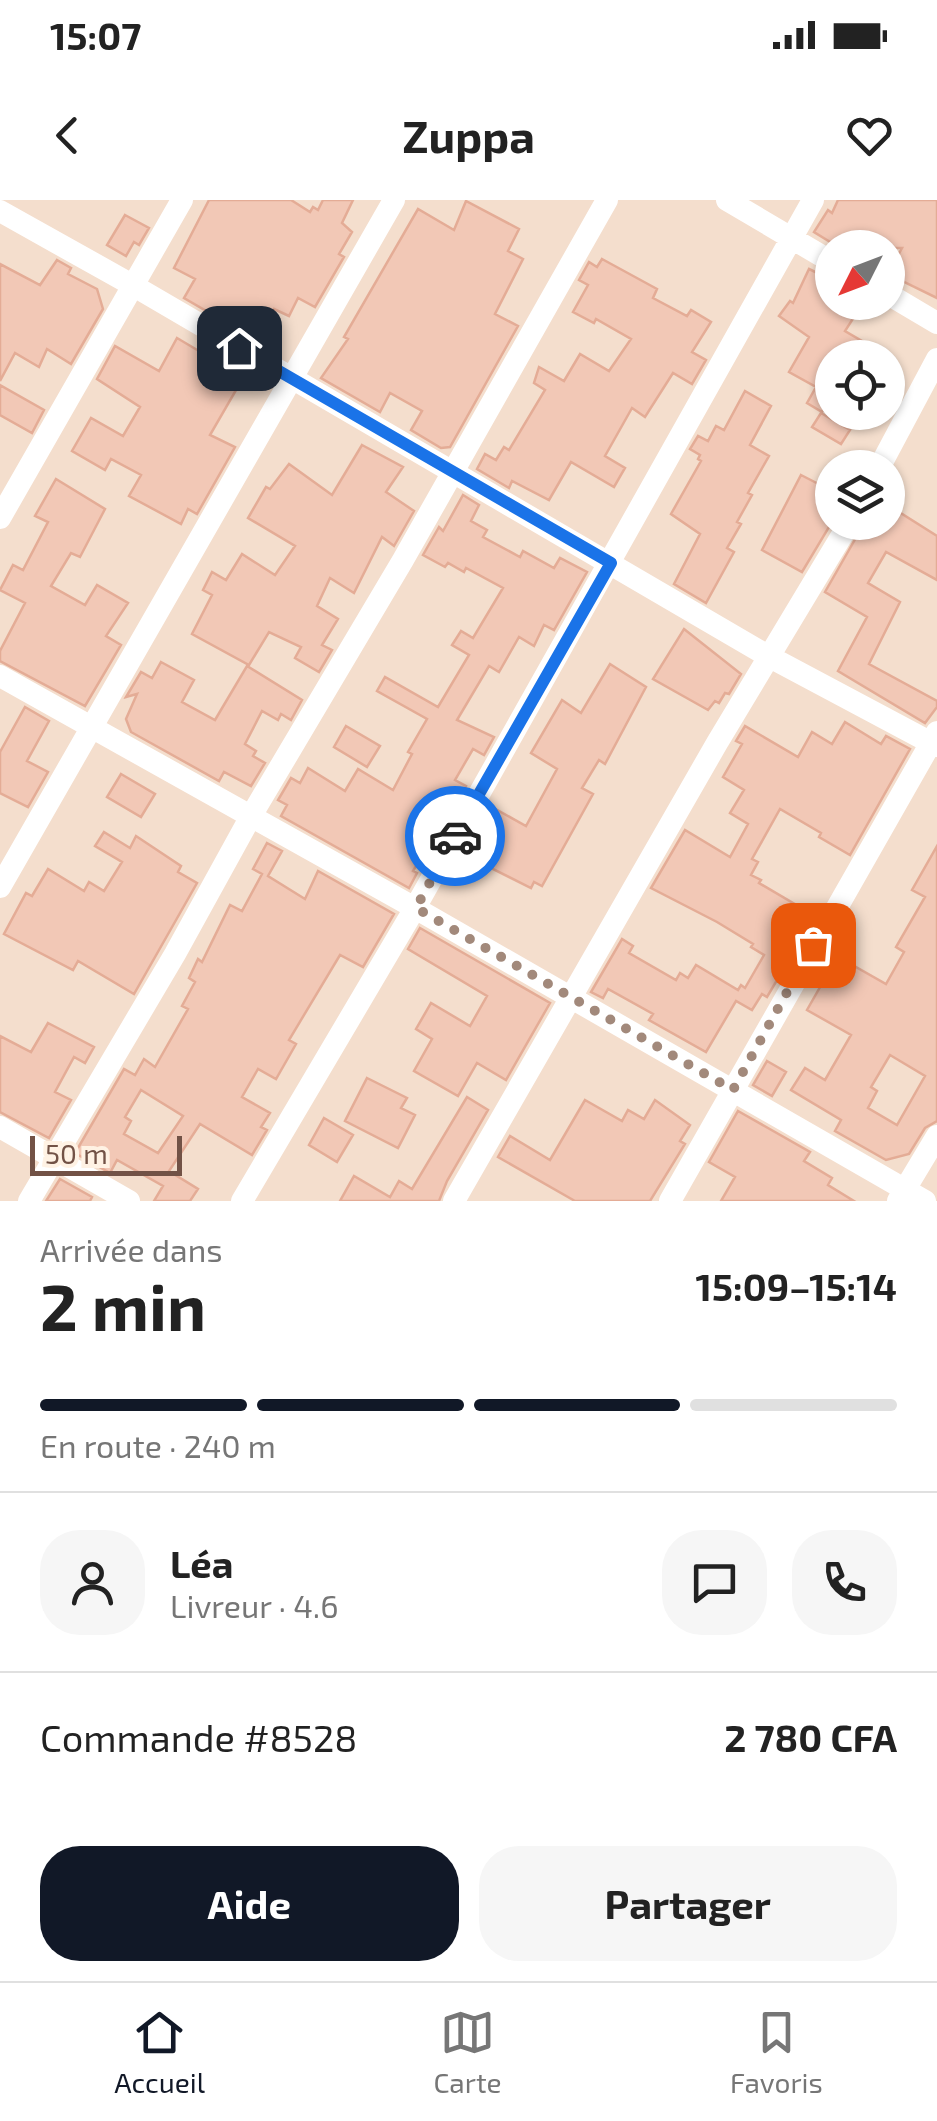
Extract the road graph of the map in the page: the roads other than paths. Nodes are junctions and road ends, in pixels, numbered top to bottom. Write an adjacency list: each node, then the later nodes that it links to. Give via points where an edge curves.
1 (182, 200): 9 (street)
2 (394, 200): 13 (street)
3 (606, 200): 15 (street)
4 (727, 200): 7 (street)
5 (813, 200): 7 (street)
6 (0, 212): 9 (street)
7 (791, 238): 8 (street); 18 (street)
8 (815, 252)
9 (134, 286): 13 (street); 16 (street)
10 (905, 304): 11 (street)
11 (937, 323)
12 (937, 359): 14 (street)
13 (290, 378): 15 (street); 21 (street)
14 (888, 450)
15 (451, 473): 18 (street); 23 (street)
16 (0, 518)
17 (839, 540): 19 (street)
18 (611, 563): 19 (street); 25 (street)
19 (768, 656): 22 (street); 26 (street)
20 (0, 676): 21 (street)
21 (93, 727): 23 (street); 24 (street)
22 (935, 740): 27 (street)
23 (252, 816): 25 (street); 30 (street)
24 (0, 887)
25 (416, 908): 26 (street); 34 (street)
26 (570, 998): 27 (street); 35 (street)
27 (733, 1090): 31 (street); 36 (street)
28 (0, 1127): 30 (street)
29 (937, 1136): 31 (street)
30 (53, 1158): 32 (street); 33 (street)
31 (910, 1197)
32 (30, 1201)
33 (128, 1201)
34 (242, 1201)
35 (454, 1201)
36 (670, 1201)

